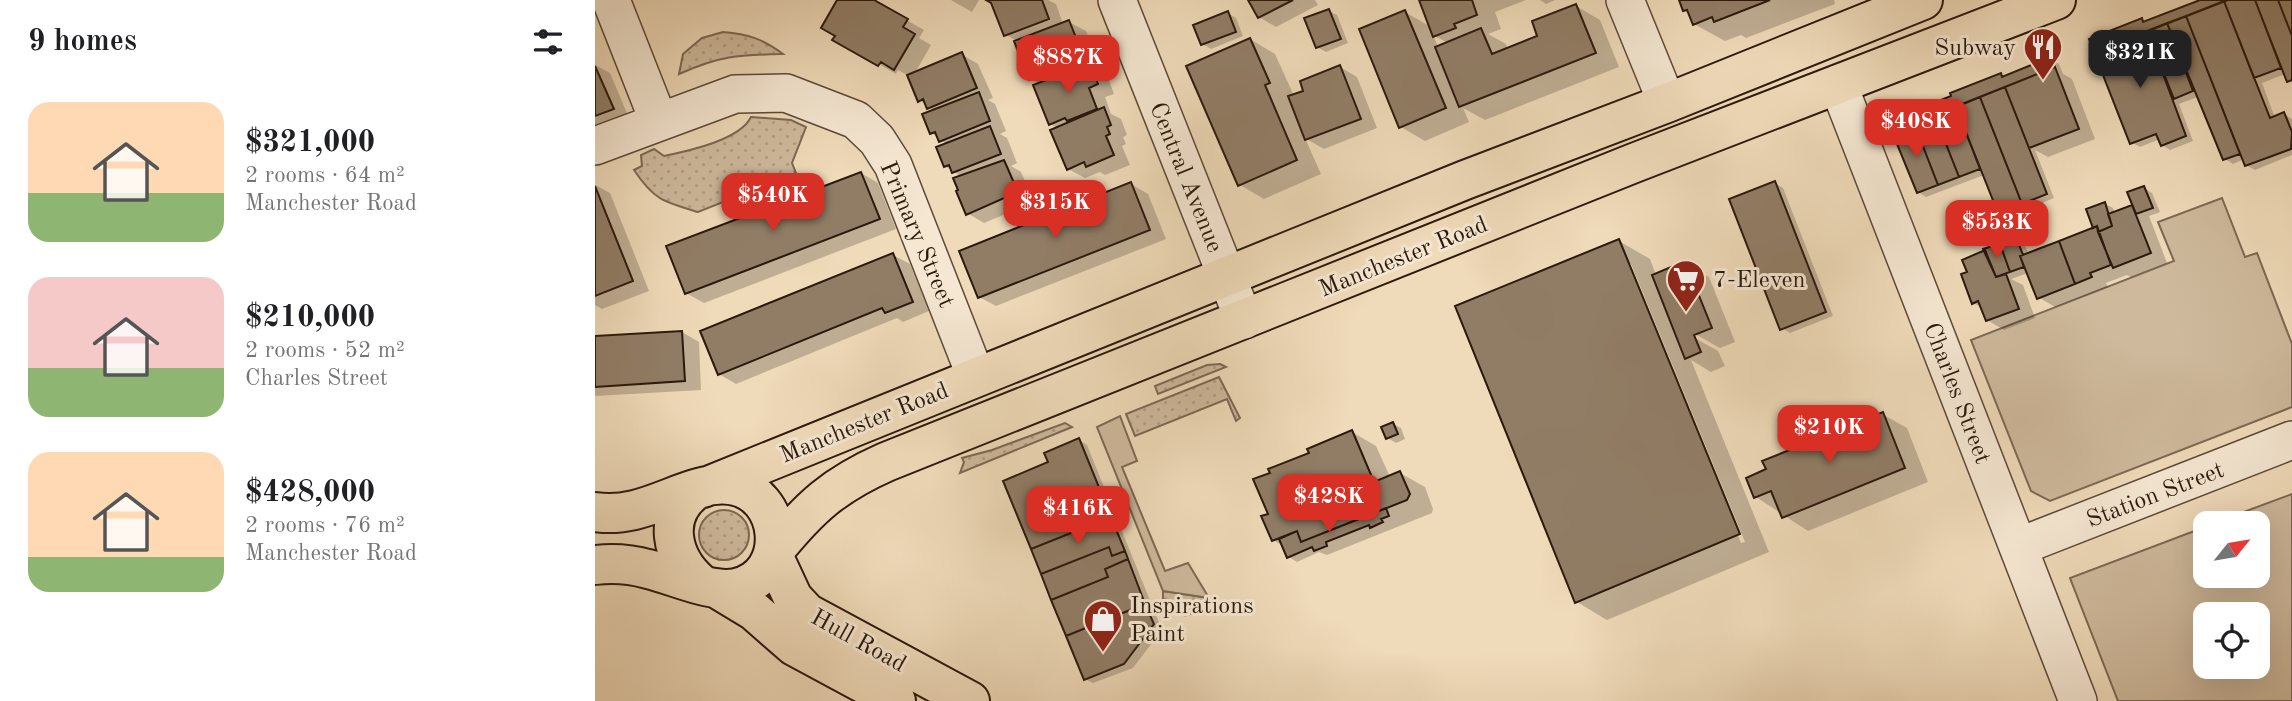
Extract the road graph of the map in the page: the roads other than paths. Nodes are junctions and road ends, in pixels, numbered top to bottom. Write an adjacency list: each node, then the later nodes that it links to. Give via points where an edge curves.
1 (611, 0): 9 (street)
2 (1117, 0): 11 (street, Central Avenue)
3 (1625, 0): 8 (street)
4 (1923, 0): 6 (main road, Manchester Road)
5 (2056, 0): 7 (main road, Manchester Road)
6 (1821, 41): 7 (main road); 8 (main road, Manchester Road)
7 (1838, 84): 12 (main road, Manchester Road); 17 (street, Charles Street)
8 (1667, 103): 11 (main road, Manchester Road)
9 (659, 122): 10 (street, Primary Street); 13 (street, Primary Street, via 734,94 758,92 786,93 856,120 893,164)
10 (595, 146)
11 (1226, 276): 12 (street, Central Avenue); 13 (main road, Manchester Road)
12 (1244, 320): 18 (main road, Manchester Road, via 855,475 806,513)
13 (976, 377): 15 (main road, Manchester Road)
14 (2292, 440): 17 (street, Station Street)
15 (700, 489): 16 (main road, Hull Road, via 622,514); 18 (main road, Hull Road, via 739,487 761,501 774,525); 20 (main road, Hull Road, via 679,508 673,532 679,559 689,574)
16 (595, 512)
17 (2018, 547): 24 (street, Charles Street)
18 (774, 552): 20 (main road, Hull Road, via 764,571 745,586); 21 (main road, Hull Road, via 798,604 813,617)
19 (595, 565): 20 (main road, Hull Road, via 640,567)
20 (708, 586): 21 (main road, Hull Road, via 754,611 794,646)
21 (831, 647): 22 (main road, Hull Road); 23 (main road, Hull Road)
22 (896, 701)
23 (970, 701)
24 (2078, 701)

